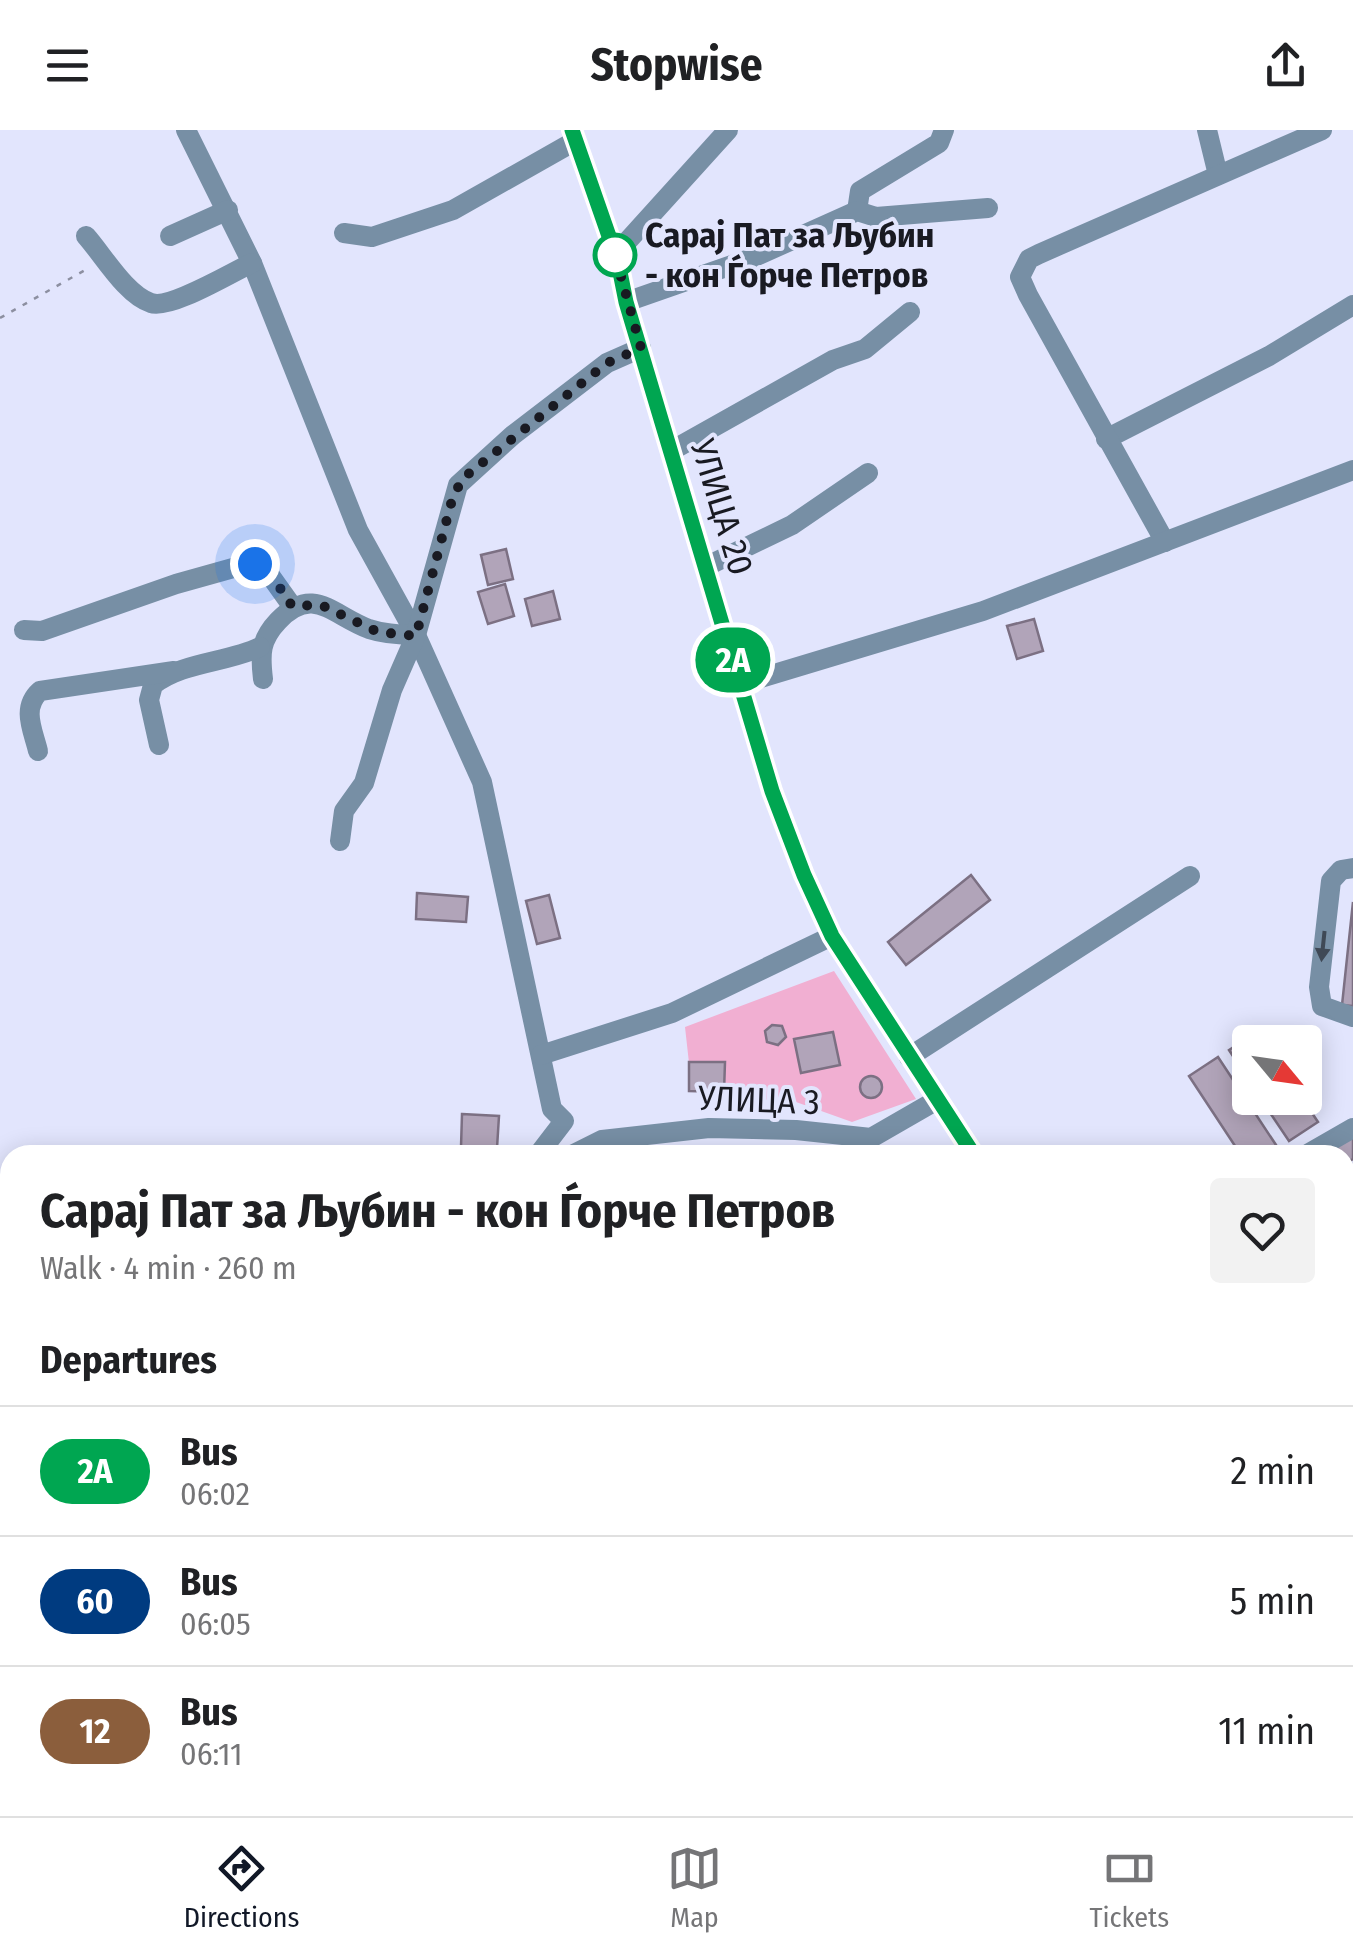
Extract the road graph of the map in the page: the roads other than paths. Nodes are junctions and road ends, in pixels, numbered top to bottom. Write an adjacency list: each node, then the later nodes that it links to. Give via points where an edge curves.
1 (186, 130): 9 (street)
2 (728, 130): 14 (street, via 624,245)
3 (944, 130): 10 (street, via 940,144 860,191)
4 (1208, 130): 7 (street)
5 (1322, 130): 7 (street)
6 (573, 136): 11 (street, via 452,210 372,237); 14 (street, УЛИЦА 20)
7 (1218, 175): 20 (street, via 1039,254 1023,268 1028,295)
8 (988, 208): 10 (street, via 876,217)
9 (228, 210): 13 (street); 15 (street)
10 (856, 211): 16 (street, via 752,258)
11 (344, 233)
12 (86, 236): 15 (street, via 154,305)
13 (170, 236)
14 (612, 247): 16 (street, УЛИЦА 20)
15 (252, 263): 28 (street, via 358,530)
16 (626, 302): 19 (street, УЛИЦА 20)
17 (1353, 304): 20 (street, via 1270,356)
18 (910, 312): 21 (street, via 865,349)
19 (641, 348): 21 (street, УЛИЦА 20); 28 (street, via 607,363 462,479)
20 (1106, 439): 24 (street)
21 (671, 451): 25 (street, УЛИЦА 20)
22 (1353, 470): 24 (street)
23 (868, 473): 25 (street, via 792,524)
24 (1164, 542): 32 (street, via 983,610)
25 (706, 568): 32 (street, УЛИЦА 20)
26 (292, 606): 27 (street, via 268,572 250,564 42,631); 28 (street, via 321,605 378,632); 29 (street)
27 (24, 630)
28 (416, 636): 35 (street, via 364,782 344,811); 40 (street, via 491,807)
29 (260, 647): 30 (street); 31 (street)
30 (174, 671): 33 (street, via 149,693); 34 (street, via 40,691 29,715)
31 (262, 679)
32 (740, 684): 38 (street, УЛИЦА 20, via 772,791)
33 (159, 746)
34 (38, 751)
35 (340, 842)
36 (1353, 868): 39 (street, one-way to 39, via 1330,881 1318,988 1322,1006)
37 (1190, 876): 41 (street)
38 (832, 936): 40 (street, via 672,1012); 41 (street, УЛИЦА 20)
39 (1353, 1016)
40 (541, 1055): 43 (street, via 552,1108)
41 (908, 1057): 42 (street, УЛИЦА 20)
42 (937, 1100): 46 (street, УЛИЦА 3); 49 (street, УЛИЦА 20)
43 (564, 1121): 45 (street); 47 (street)
44 (1353, 1128): 50 (street)
45 (602, 1140): 46 (street, УЛИЦА 3, via 747,1127); 48 (street, УЛИЦА 3)
46 (882, 1144)
47 (546, 1145)
48 (592, 1145)
49 (967, 1145)
50 (1323, 1145)

